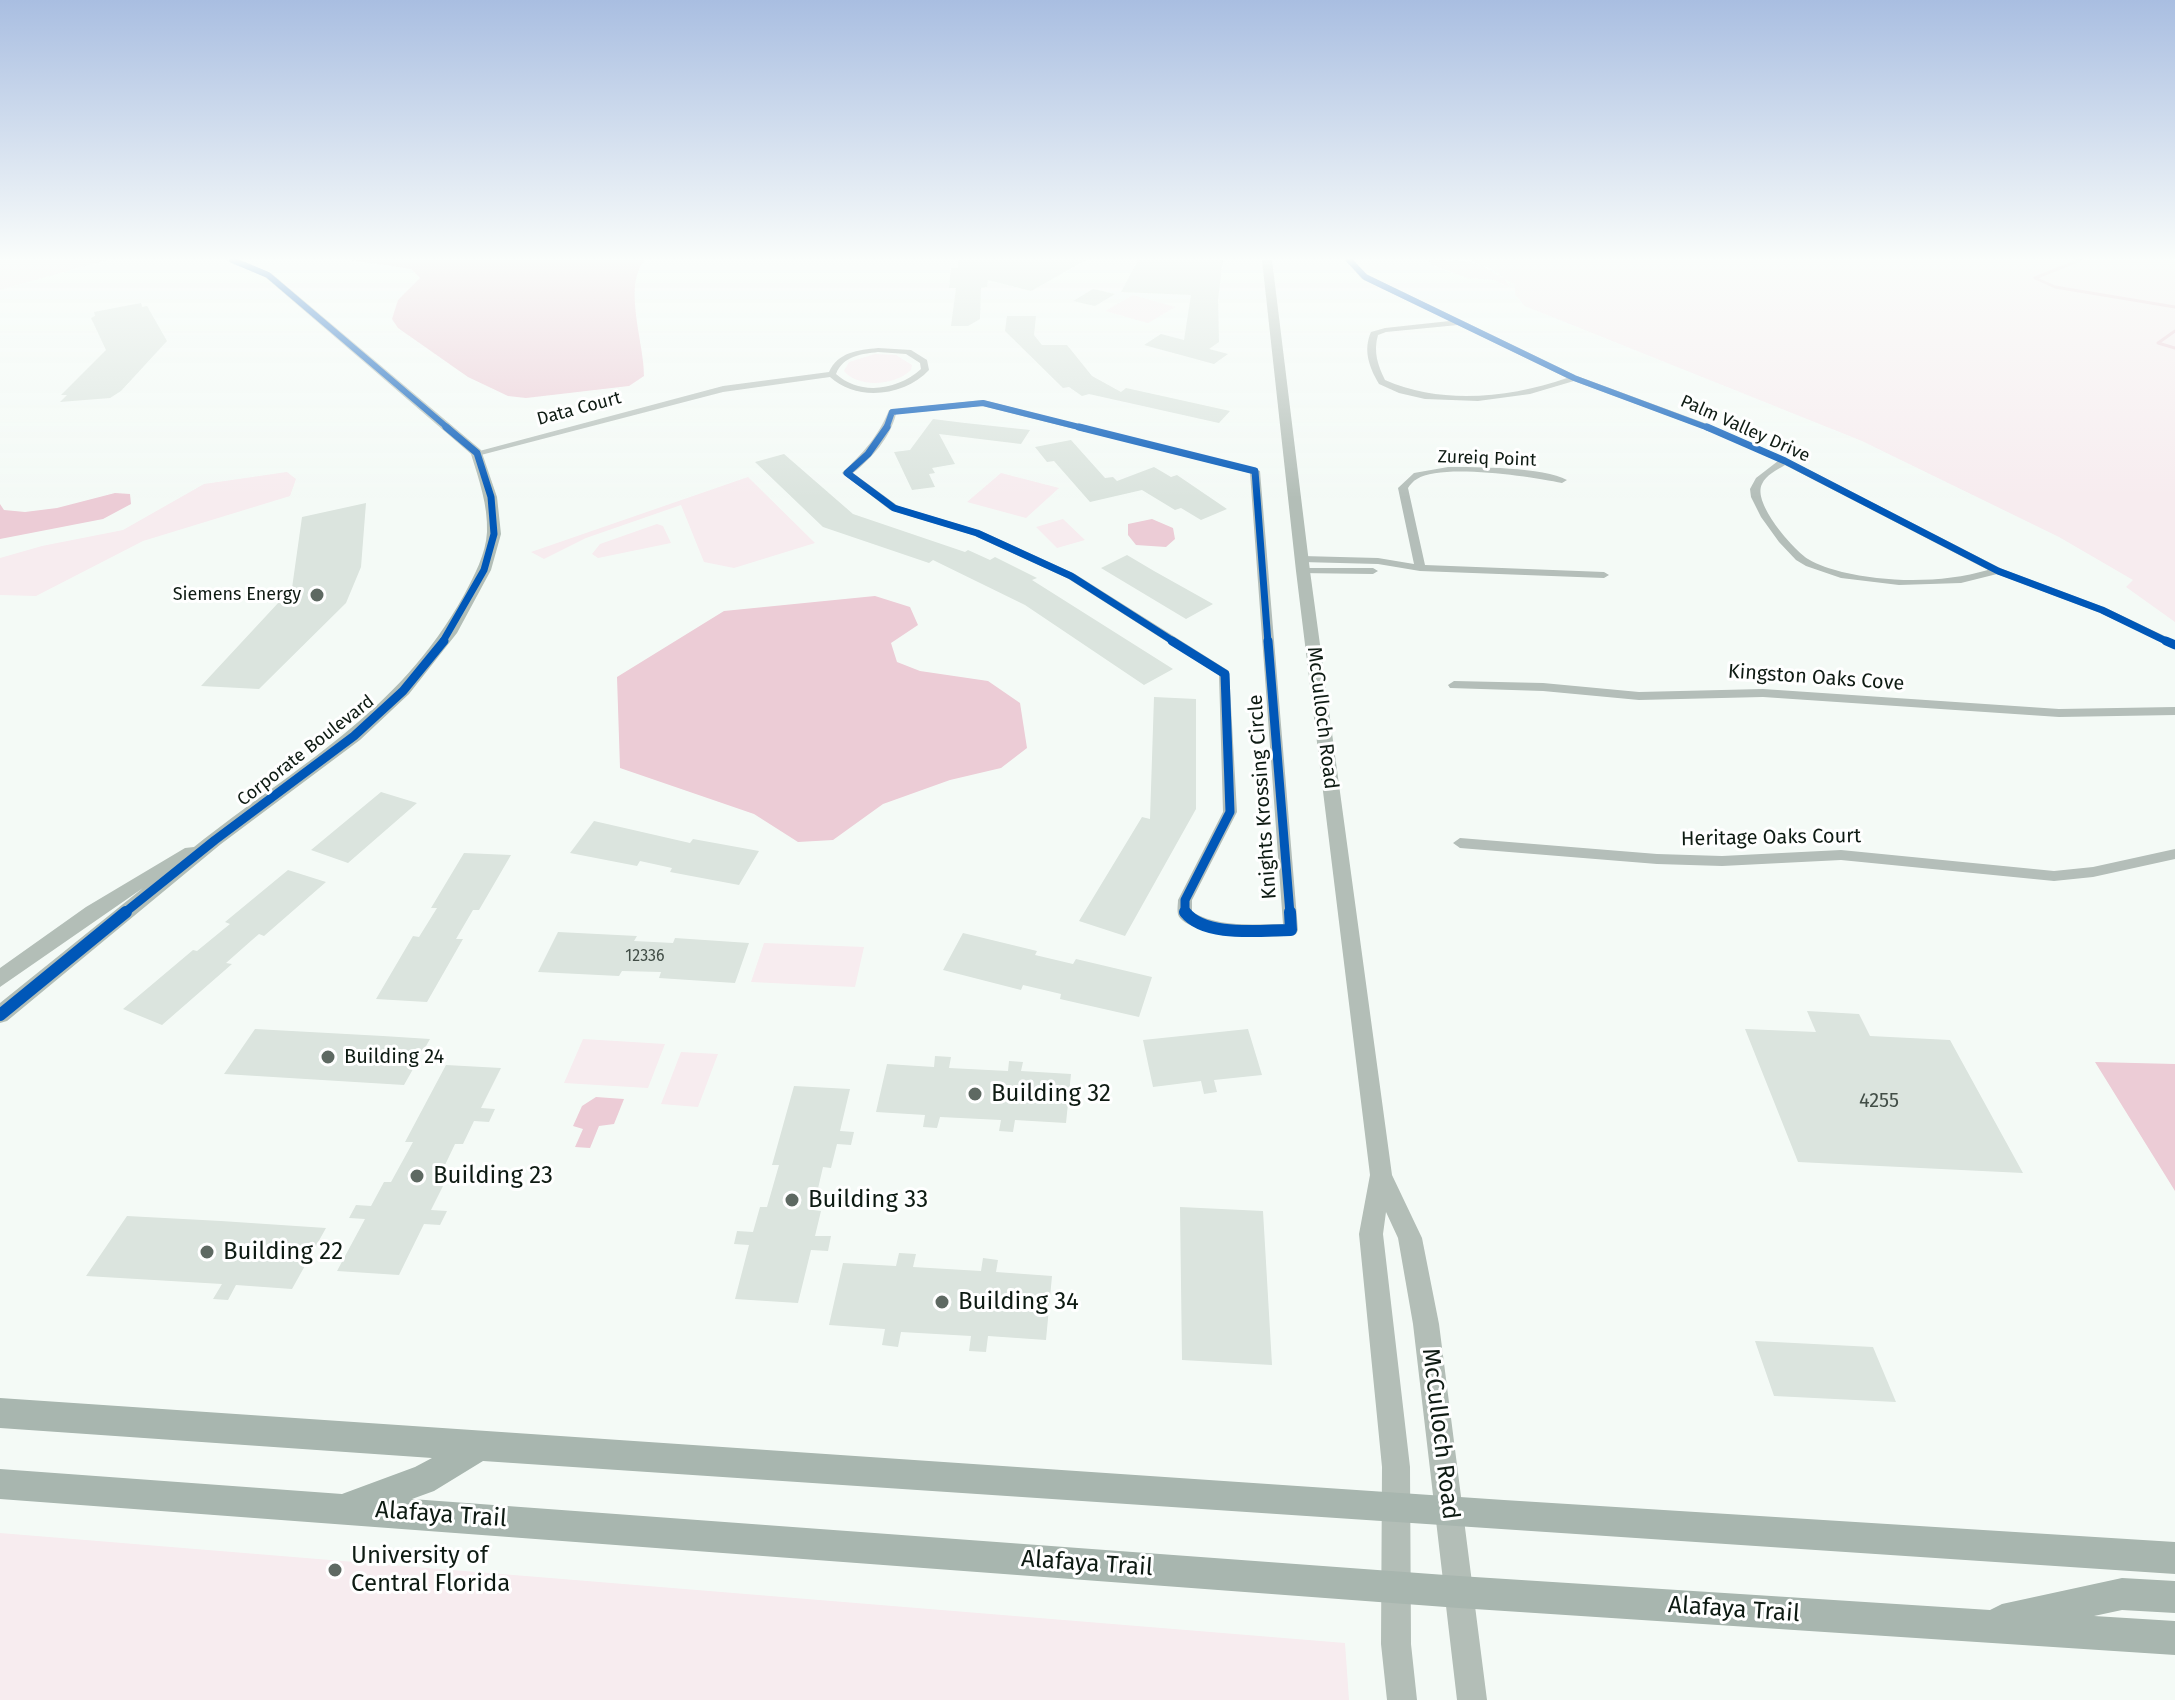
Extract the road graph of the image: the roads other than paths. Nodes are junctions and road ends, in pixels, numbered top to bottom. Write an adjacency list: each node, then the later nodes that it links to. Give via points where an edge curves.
1 (344, 339): 8 (street)
2 (1276, 339): 11 (street, McCulloch Road)
3 (1372, 339): 6 (street, via 1372,357 1382,382 1411,393 1534,392)
4 (1492, 339): 6 (street, Palm Valley Drive)
5 (832, 374): 5 (street, via 846,385 881,389 909,383 925,365 908,352 878,350 839,361); 8 (street, Data Court, via 723,389)
6 (1574, 378): 9 (street, Palm Valley Drive)
7 (906, 410): 7 (street, Knights Krossing Circle, via 983,403 1255,471 1291,930 1215,927 1185,915 1185,900 1230,812 1225,674 1071,576 977,533 894,508 847,473 859,465 892,412)
8 (477, 453): 18 (street, Corporate Boulevard, via 491,497 494,534 484,570 450,633 382,713)
9 (1785, 461): 13 (street, Palm Valley Drive); 13 (street, via 1767,471 1755,486 1755,496 1776,532 1805,562 1859,578 1968,581)
10 (1562, 480): 12 (street, Zureiq Point, via 1530,474 1413,476 1403,488)
11 (1302, 565): 12 (street); 23 (street, McCulloch Road)
12 (1420, 568): 14 (street)
13 (1998, 571): 15 (street, Palm Valley Drive)
14 (1604, 575)
15 (2175, 645)
16 (1454, 685): 17 (street, Kingston Oaks Cove, via 1639,696 1763,693 2059,713)
17 (2175, 711)
18 (215, 840): 21 (street, Corporate Boulevard, via 152,873); 22 (street, Corporate Boulevard)
19 (1460, 843): 20 (street, Heritage Oaks Court, via 1683,860 1841,855 2054,876)
20 (2175, 854)
21 (0, 979)
22 (0, 1015)
23 (1381, 1175): 28 (street, McCulloch Road, via 1371,1234); 29 (street, McCulloch Road, via 1410,1238)
24 (0, 1413): 25 (main road)
25 (482, 1445): 27 (main road, via 423,1480); 28 (main road)
26 (0, 1484): 27 (main road, Alafaya Trail)
27 (342, 1508): 31 (main road, Alafaya Trail)
28 (1396, 1508): 29 (main road); 31 (street, McCulloch Road)
29 (1451, 1513): 30 (main road); 32 (street, McCulloch Road)
30 (2175, 1558)
31 (1396, 1587): 32 (main road, Alafaya Trail); 36 (street, McCulloch Road)
32 (1459, 1592): 34 (main road, Alafaya Trail); 37 (street, McCulloch Road)
33 (2175, 1597): 34 (main road, via 2122,1594)
34 (1979, 1625): 35 (main road, Alafaya Trail)
35 (2175, 1638)
36 (1402, 1700)
37 (1472, 1700)

